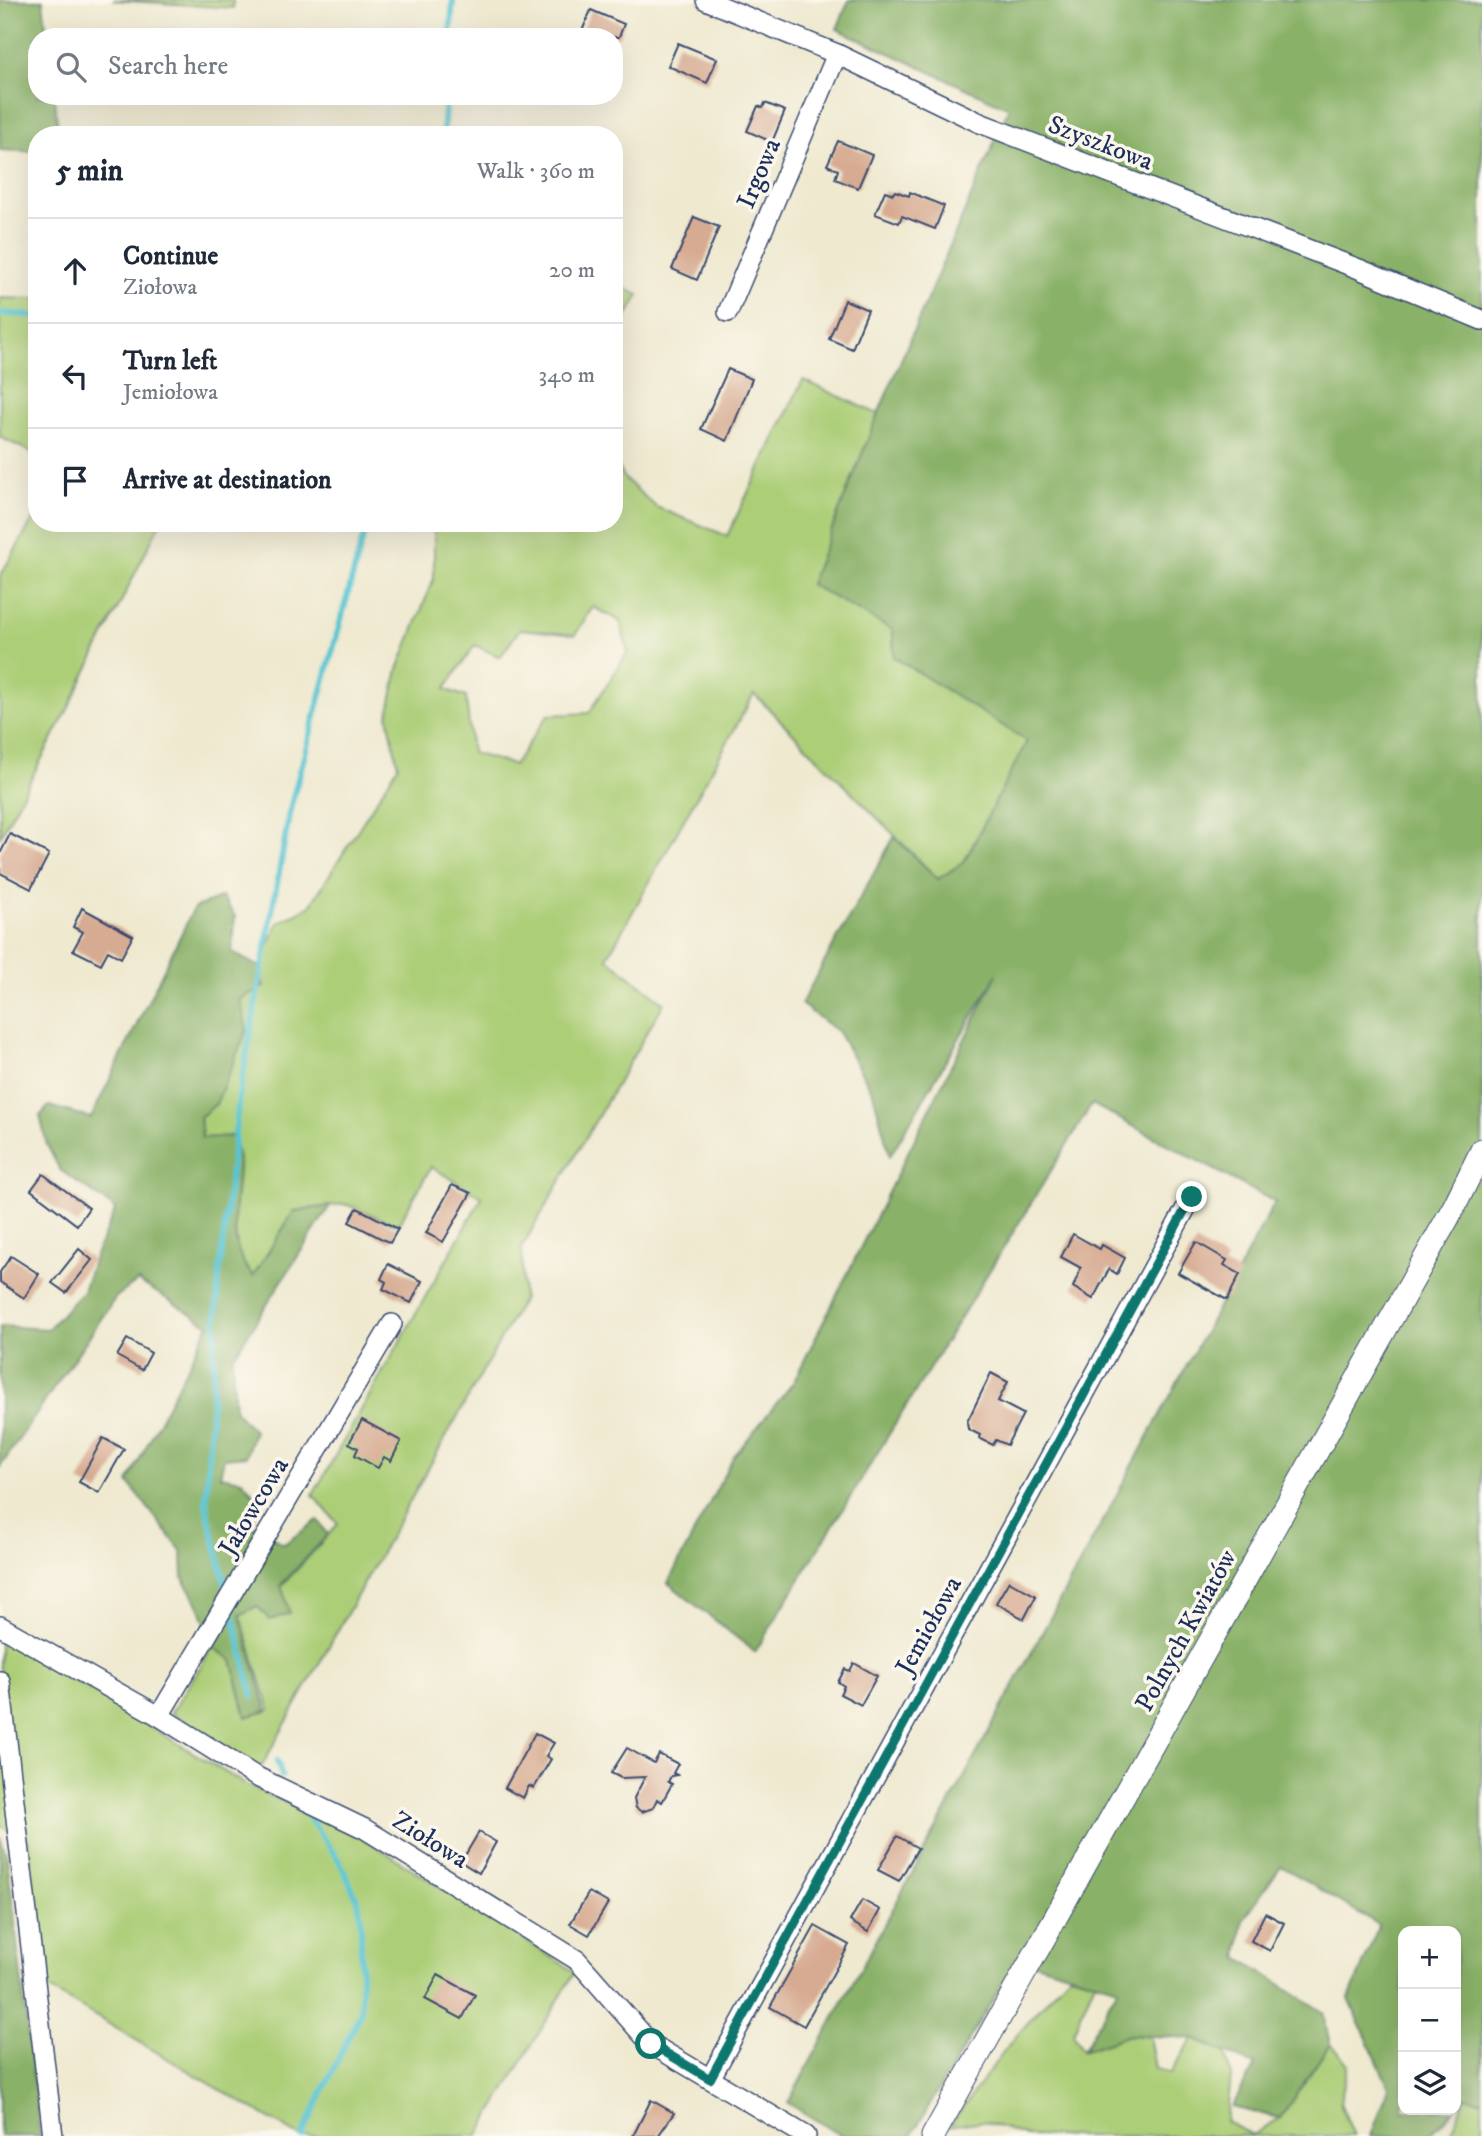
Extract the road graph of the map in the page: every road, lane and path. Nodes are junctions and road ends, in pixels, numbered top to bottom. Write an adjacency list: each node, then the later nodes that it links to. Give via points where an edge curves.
1 (706, 0): 2 (street, Szyszkowa)
2 (837, 54): 3 (street, Irgowa); 4 (street, Szyszkowa, via 981,124)
3 (728, 312)
4 (1482, 320)
5 (1482, 1150): 6 (street, Polnych Kwiatów)
6 (1476, 1178): 15 (street, Polnych Kwiatów)
7 (1192, 1197): 12 (street, Jemiołowa)
8 (393, 1324): 11 (street, Jałowcowa)
9 (0, 1626): 11 (street, Ziołowa)
10 (0, 1681): 13 (street)
11 (159, 1716): 12 (street, Ziołowa, via 255,1776 365,1829 576,1960 651,2044)
12 (710, 2079): 14 (street, Ziołowa)
13 (53, 2136)
14 (806, 2136)
15 (933, 2136)

